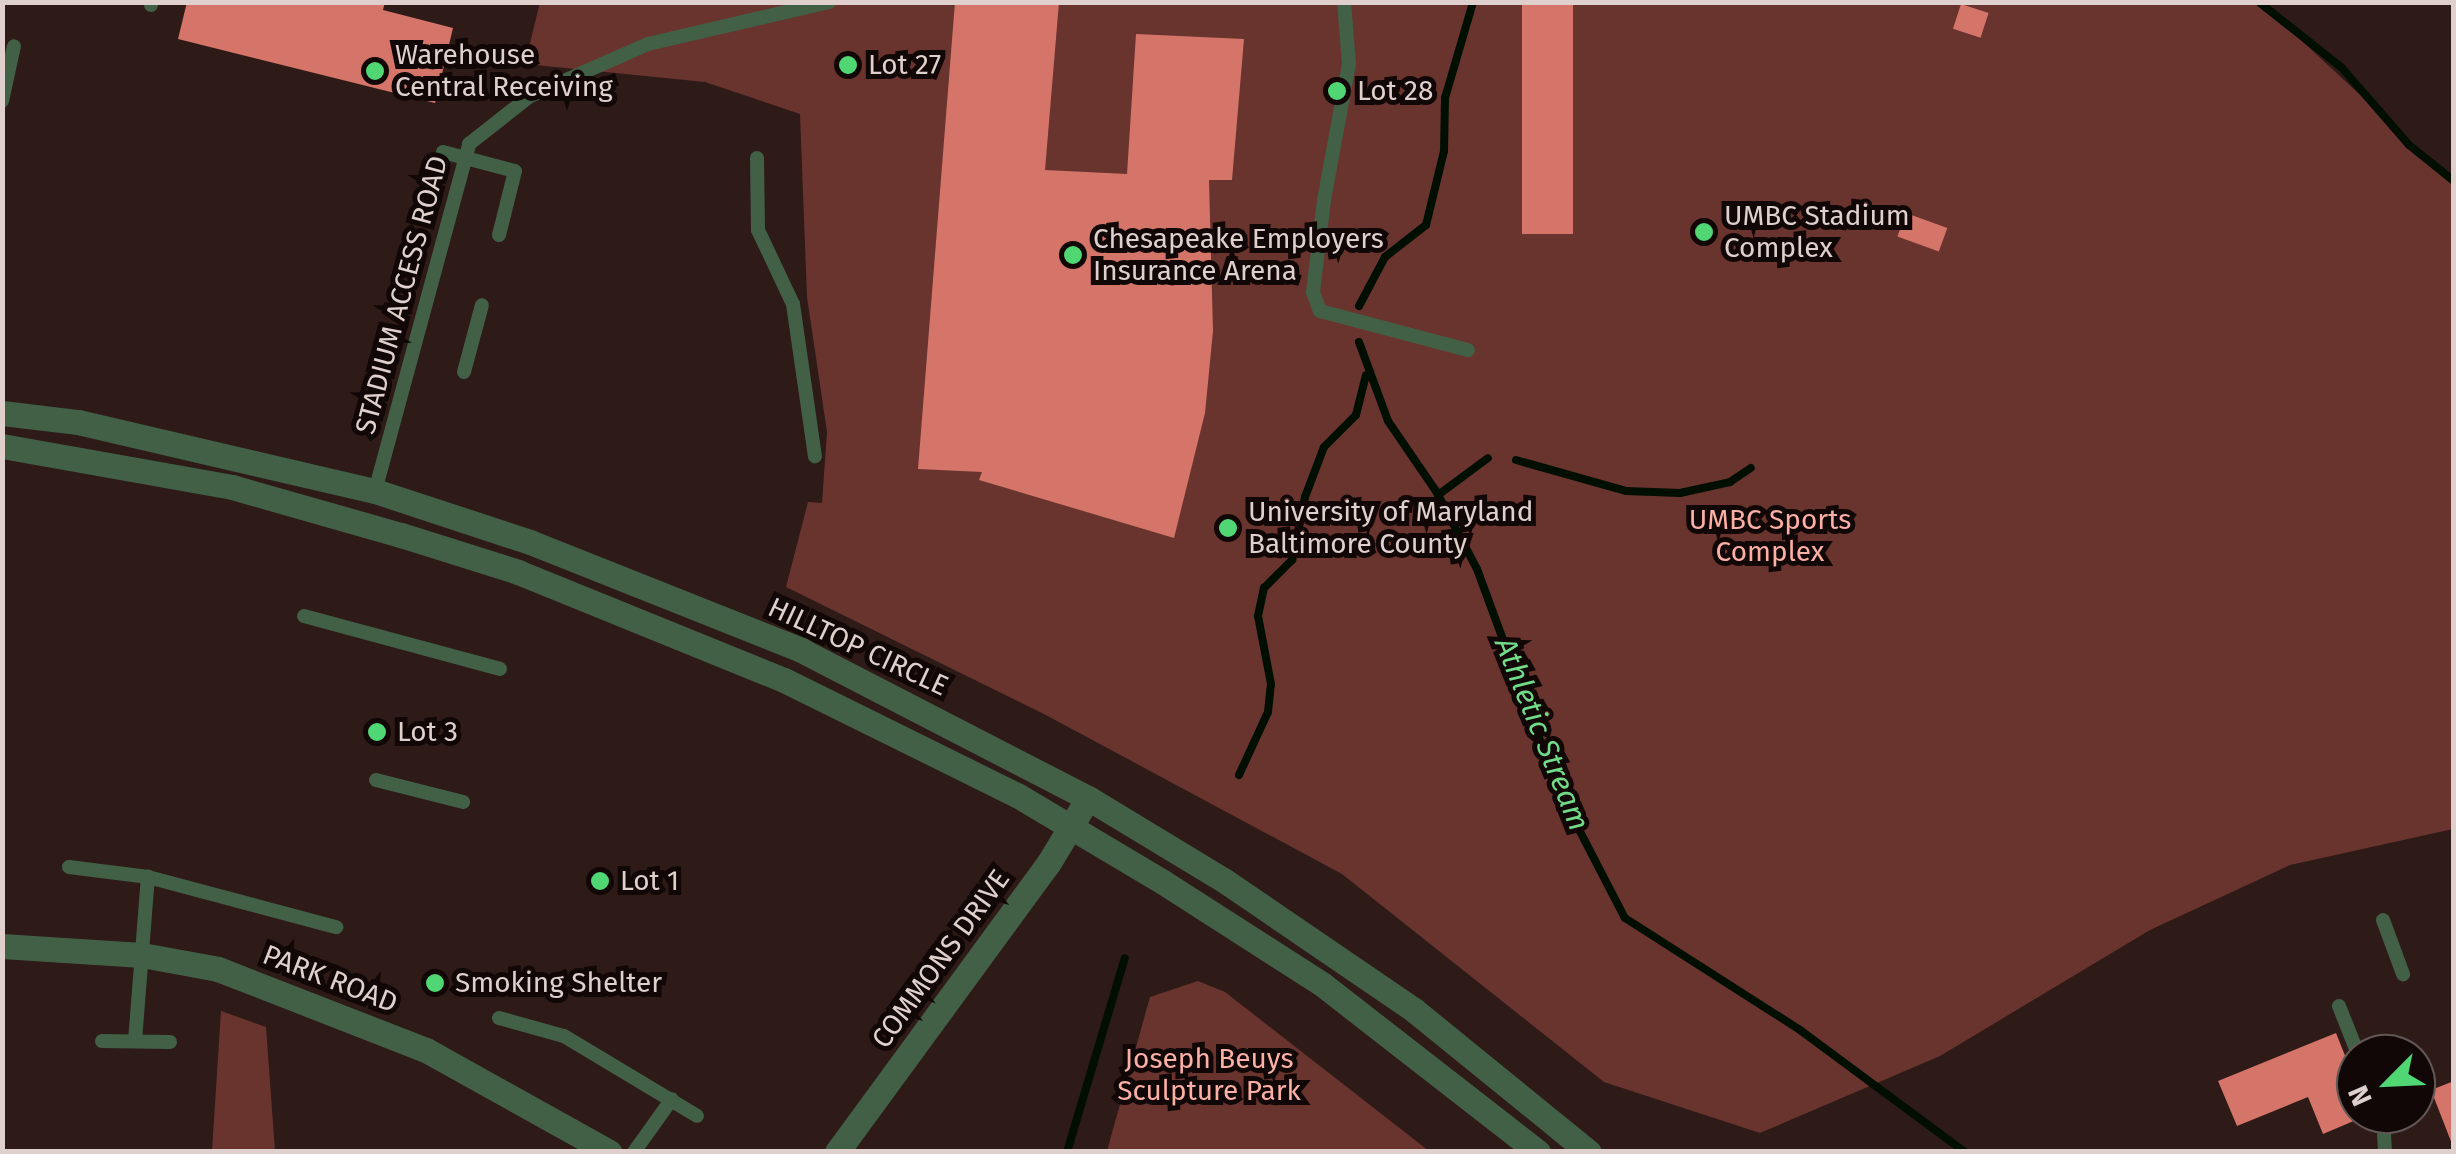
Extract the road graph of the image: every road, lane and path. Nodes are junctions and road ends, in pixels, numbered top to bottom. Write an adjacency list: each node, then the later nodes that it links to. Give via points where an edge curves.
1 (829, 2): 6 (lane, STADIUM ACCESS ROAD, via 648,44 530,96 469,144)
2 (1344, 2): 10 (lane, via 1349,64 1322,218 1314,292 1320,312)
3 (14, 46): 4 (lane)
4 (2, 101)
5 (443, 152): 6 (lane)
6 (466, 158): 8 (lane, via 515,171); 15 (lane, STADIUM ACCESS ROAD)
7 (757, 158): 14 (lane, via 758,230 793,304)
8 (500, 235)
9 (482, 305): 11 (lane)
10 (1468, 350)
11 (464, 372)
12 (2, 413): 15 (street, HILLTOP CIRCLE, via 96,425)
13 (2, 446): 21 (street, via 232,487 518,572 784,680)
14 (815, 456)
15 (375, 491): 19 (street, HILLTOP CIRCLE, via 530,542 801,650)
16 (304, 616): 17 (lane)
17 (500, 669)
18 (376, 780): 20 (lane)
19 (1088, 798): 21 (street, COMMONS DRIVE); 41 (street, HILLTOP CIRCLE, via 1330,950)
20 (463, 802)
21 (1071, 826): 39 (street, COMMONS DRIVE); 40 (street, via 1322,984)
22 (69, 867): 23 (lane)
23 (148, 877): 25 (lane); 27 (lane)
24 (2383, 920): 28 (lane)
25 (336, 927)
26 (2, 946): 27 (street, PARK ROAD)
27 (142, 955): 33 (lane); 37 (street, PARK ROAD, via 218,969 352,1017 504,1089)
28 (2403, 974)
29 (2339, 1006): 31 (lane)
30 (499, 1018): 35 (lane, via 564,1036)
31 (2350, 1034)
32 (102, 1041): 33 (lane)
33 (135, 1041): 34 (lane)
34 (170, 1042)
35 (672, 1099): 36 (lane); 38 (lane)
36 (698, 1116)
37 (609, 1152)
38 (634, 1152)
39 (837, 1152)
40 (1538, 1152)
41 (1588, 1152)

